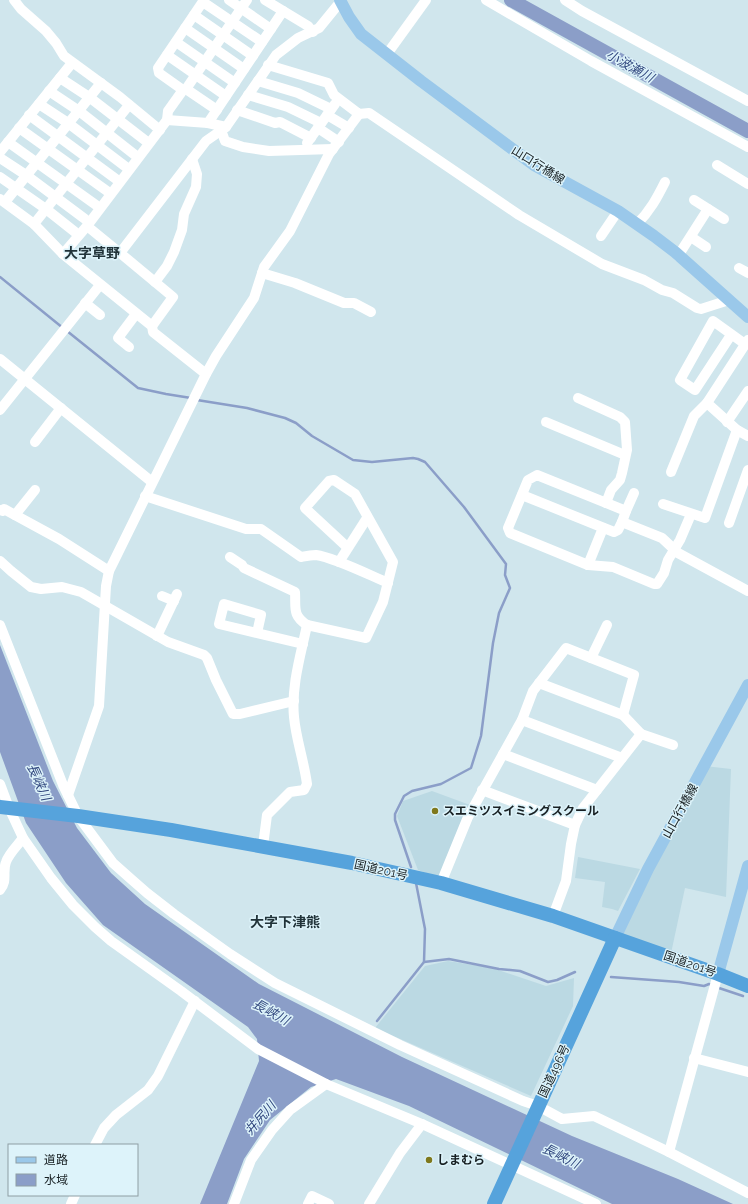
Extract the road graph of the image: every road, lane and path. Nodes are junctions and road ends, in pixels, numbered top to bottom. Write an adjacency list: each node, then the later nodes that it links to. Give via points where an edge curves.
1 (14, 0): 24 (street, via 46,31)
2 (229, 0): 9 (street)
3 (265, 0): 10 (street)
4 (426, 0): 20 (street)
5 (486, 0): 62 (street)
6 (566, 0): 38 (street)
7 (203, 1): 11 (street); 12 (street)
8 (340, 1): 15 (street); 20 (main road, 山口行橋線, via 361,34)
9 (244, 4): 12 (street); 14 (street)
10 (283, 11): 14 (street); 15 (street, via 308,26)
11 (194, 15): 13 (street); 16 (street)
12 (232, 22): 16 (street); 18 (street)
13 (185, 28): 17 (street); 19 (street)
14 (271, 29): 18 (street)
15 (313, 32): 25 (street, via 298,38 276,55)
16 (223, 35): 19 (street); 22 (street)
17 (176, 42): 21 (street); 23 (street)
18 (262, 42): 22 (street)
19 (214, 49): 23 (street); 26 (street)
20 (387, 54): 88 (main road, 山口行橋線, via 534,165)
21 (166, 55): 27 (street); 32 (street, via 158,68 159,73)
22 (253, 56): 26 (street)
23 (204, 62): 27 (street); 31 (street)
24 (72, 63): 28 (street); 30 (street)
25 (268, 66): 29 (street); 37 (street, via 328,82)
26 (244, 69): 31 (street)
27 (195, 75): 32 (street); 35 (street)
28 (60, 78): 33 (street); 36 (street)
29 (258, 80): 34 (street); 47 (street, via 298,93)
30 (101, 83): 36 (street); 40 (street)
31 (235, 83): 35 (street)
32 (184, 89): 41 (street); 48 (street, via 168,112)
33 (49, 91): 39 (street); 43 (street)
34 (248, 95): 42 (street); 47 (street)
35 (226, 96): 41 (street)
36 (89, 98): 43 (street); 46 (street)
37 (338, 99): 44 (street); 47 (street)
38 (748, 101)
39 (39, 104): 45 (street); 49 (street)
40 (129, 105): 46 (street); 54 (street)
41 (216, 110): 50 (street)
42 (237, 110): 52 (street); 57 (street, via 280,122)
43 (79, 111): 49 (street); 55 (street)
44 (360, 114): 53 (street); 104 (street, via 369,113 519,215 602,264 644,280 697,308 707,308)
45 (30, 116): 51 (street); 56 (street)
46 (118, 119): 55 (street); 58 (street)
47 (324, 119): 53 (street); 57 (street); 61 (street)
48 (167, 120): 50 (street); 54 (street)
49 (68, 123): 56 (street); 60 (street)
50 (208, 123): 52 (street)
51 (19, 128): 59 (street); 63 (street)
52 (224, 128): 64 (street, via 225,141 243,147 269,151); 69 (street, via 206,141)
53 (349, 128): 61 (street)
54 (157, 130): 58 (street); 90 (street)
55 (107, 132): 60 (street); 66 (street)
56 (58, 136): 63 (street); 67 (street)
57 (311, 138): 64 (street)
58 (146, 141): 66 (street)
59 (8, 142): 65 (street); 70 (street)
60 (97, 145): 67 (street); 72 (street)
61 (336, 145): 64 (street); 101 (street, via 290,231)
62 (748, 147)
63 (48, 148): 70 (street); 73 (street)
64 (302, 149)
65 (0, 152)
66 (135, 155): 72 (street)
67 (88, 157): 73 (street); 76 (street)
68 (0, 158): 74 (street)
69 (192, 159): 98 (street); 102 (street, via 197,174 196,187 184,214 176,246 167,266)
70 (37, 162): 74 (street); 78 (street)
71 (717, 165): 79 (street)
72 (126, 167): 76 (street)
73 (77, 170): 78 (street); 81 (street)
74 (26, 175): 80 (street); 82 (street)
75 (0, 177): 80 (street)
76 (116, 179): 81 (street)
77 (665, 182): 92 (street, via 647,215)
78 (66, 183): 82 (street); 85 (street)
79 (748, 184)
80 (16, 188): 83 (street); 86 (street)
81 (107, 191): 85 (street)
82 (56, 197): 86 (street); 90 (street)
83 (3, 200): 91 (street)
84 (694, 200): 87 (street)
85 (96, 206): 90 (street)
86 (46, 209): 91 (street); 93 (street)
87 (708, 209): 89 (street); 95 (street)
88 (618, 211): 92 (main road, 山口行橋線); 94 (street)
89 (724, 219)
90 (86, 222): 93 (street); 98 (street); 99 (street)
91 (34, 224): 99 (street)
92 (637, 224): 100 (main road, 山口行橋線)
93 (75, 232): 96 (street)
94 (600, 236)
95 (690, 237): 97 (street); 100 (street)
96 (67, 242)
97 (706, 246)
98 (120, 253): 102 (street)
99 (62, 254): 103 (street)
100 (678, 256): 104 (main road, 山口行橋線)
101 (262, 273): 106 (street, via 344,303 354,303); 115 (street, via 254,298)
102 (155, 282): 110 (street, via 173,297)
103 (100, 285): 105 (street); 107 (street)
104 (729, 300): 109 (main road, 山口行橋線)
105 (85, 303): 108 (street); 116 (street)
106 (371, 312)
107 (136, 314): 110 (street); 113 (street, via 118,338)
108 (100, 315)
109 (748, 317)
110 (152, 326): 115 (street, via 153,332)
111 (731, 334): 111 (street, via 695,390 680,380 713,321); 112 (street)
112 (747, 342): 119 (street)
113 (129, 347)
114 (0, 359): 116 (street)
115 (206, 374): 130 (street)
116 (24, 378): 120 (street); 121 (street)
117 (748, 391): 123 (street)
118 (578, 398): 127 (street, via 620,417 625,422)
119 (707, 403): 123 (street); 129 (street, via 694,416)
120 (61, 408): 126 (street); 130 (street)
121 (0, 410)
122 (546, 422): 127 (street)
123 (727, 422): 124 (street)
124 (737, 430): 125 (street); 136 (street, via 705,518)
125 (748, 436)
126 (35, 442)
127 (626, 455): 135 (street, via 620,480 611,490)
128 (748, 470): 143 (street)
129 (671, 472)
130 (152, 482): 134 (street)
131 (35, 490): 139 (street)
132 (634, 493): 138 (street)
133 (522, 495): 135 (street, via 528,480 537,474); 144 (street); 150 (street, via 508,528 510,533)
134 (145, 496): 149 (street, via 246,529 261,529 301,557 316,555); 151 (street)
135 (606, 503): 138 (street)
136 (663, 504)
137 (0, 510): 139 (street, via 4,509)
138 (626, 511): 142 (street)
139 (15, 515): 151 (street)
140 (367, 518): 145 (street); 145 (street, via 354,494 334,480 329,481 305,508); 152 (street, via 393,562)
141 (689, 519): 146 (street)
142 (622, 522): 144 (street, via 614,532); 146 (street, via 662,538)
143 (728, 523)
144 (603, 528): 150 (street)
145 (347, 547): 149 (street)
146 (674, 550): 150 (street, via 657,584 613,567); 153 (street)
147 (230, 557): 157 (street, via 244,568 295,592 297,618)
148 (0, 560): 155 (street, via 31,587 72,589)
149 (339, 562): 152 (street)
150 (588, 565)
151 (109, 571): 155 (street)
152 (388, 583): 157 (street, via 383,602 366,638)
153 (748, 591)
154 (162, 596): 160 (street, via 175,597)
155 (104, 606): 160 (street); 175 (street, via 99,706)
156 (0, 625): 175 (street)
157 (307, 625): 161 (street)
158 (607, 625): 162 (street)
159 (257, 633): 161 (street)
160 (157, 636): 165 (street, via 207,658 233,714)
161 (303, 644): 165 (street)
162 (591, 658): 163 (street, via 566,648); 166 (street, via 634,675)
163 (539, 683): 166 (street); 167 (street, via 533,691)
164 (748, 685): 185 (main road, 山口行橋線, via 648,869)
165 (294, 701): 180 (street, via 294,717 306,787 304,790 290,792 267,815)
166 (623, 715): 168 (street)
167 (522, 720): 170 (street); 171 (street)
168 (641, 734): 169 (street); 171 (street)
169 (673, 745)
170 (503, 754): 173 (street); 174 (street)
171 (622, 758): 174 (street)
172 (0, 784): 176 (street)
173 (482, 790): 178 (street); 182 (street, via 458,839)
174 (597, 790): 178 (street, via 583,808)
175 (68, 795): 177 (street)
176 (8, 808): 177 (highway, 国道201号); 179 (street)
177 (76, 816): 180 (highway, 国道201号); 192 (street, via 113,863 147,893 230,954 276,983 400,1045)
178 (575, 825): 184 (street, via 566,881)
179 (24, 838): 183 (street, via 6,862 4,884); 188 (street, via 51,878 95,927)
180 (263, 846): 182 (highway, 国道201号)
181 (748, 866): 186 (main road)
182 (441, 883): 184 (highway, 国道201号)
183 (0, 890)
184 (554, 916): 185 (highway, 国道201号)
185 (615, 938): 186 (highway, 国道201号); 192 (highway, 国道496号)
186 (718, 974): 187 (highway, 国道201号); 189 (street)
187 (748, 986)
188 (195, 1002): 191 (street, via 258,1049); 194 (street, via 158,1076 148,1090 104,1128)
189 (694, 1058): 190 (street); 195 (street)
190 (748, 1072)
191 (326, 1084): 193 (street); 198 (street, via 290,1110 272,1130 252,1160)
192 (538, 1106): 195 (street, via 562,1119 594,1116); 196 (highway, 国道496号)
193 (422, 1124): 196 (street); 201 (street, via 400,1153)
194 (96, 1144)
195 (668, 1152): 197 (street)
196 (512, 1162): 202 (highway, 国道496号); 203 (street)
197 (748, 1193)
198 (234, 1204)
199 (308, 1204): 200 (street, via 312,1196)
200 (329, 1204)
201 (369, 1204)
202 (494, 1204)
203 (596, 1204)

